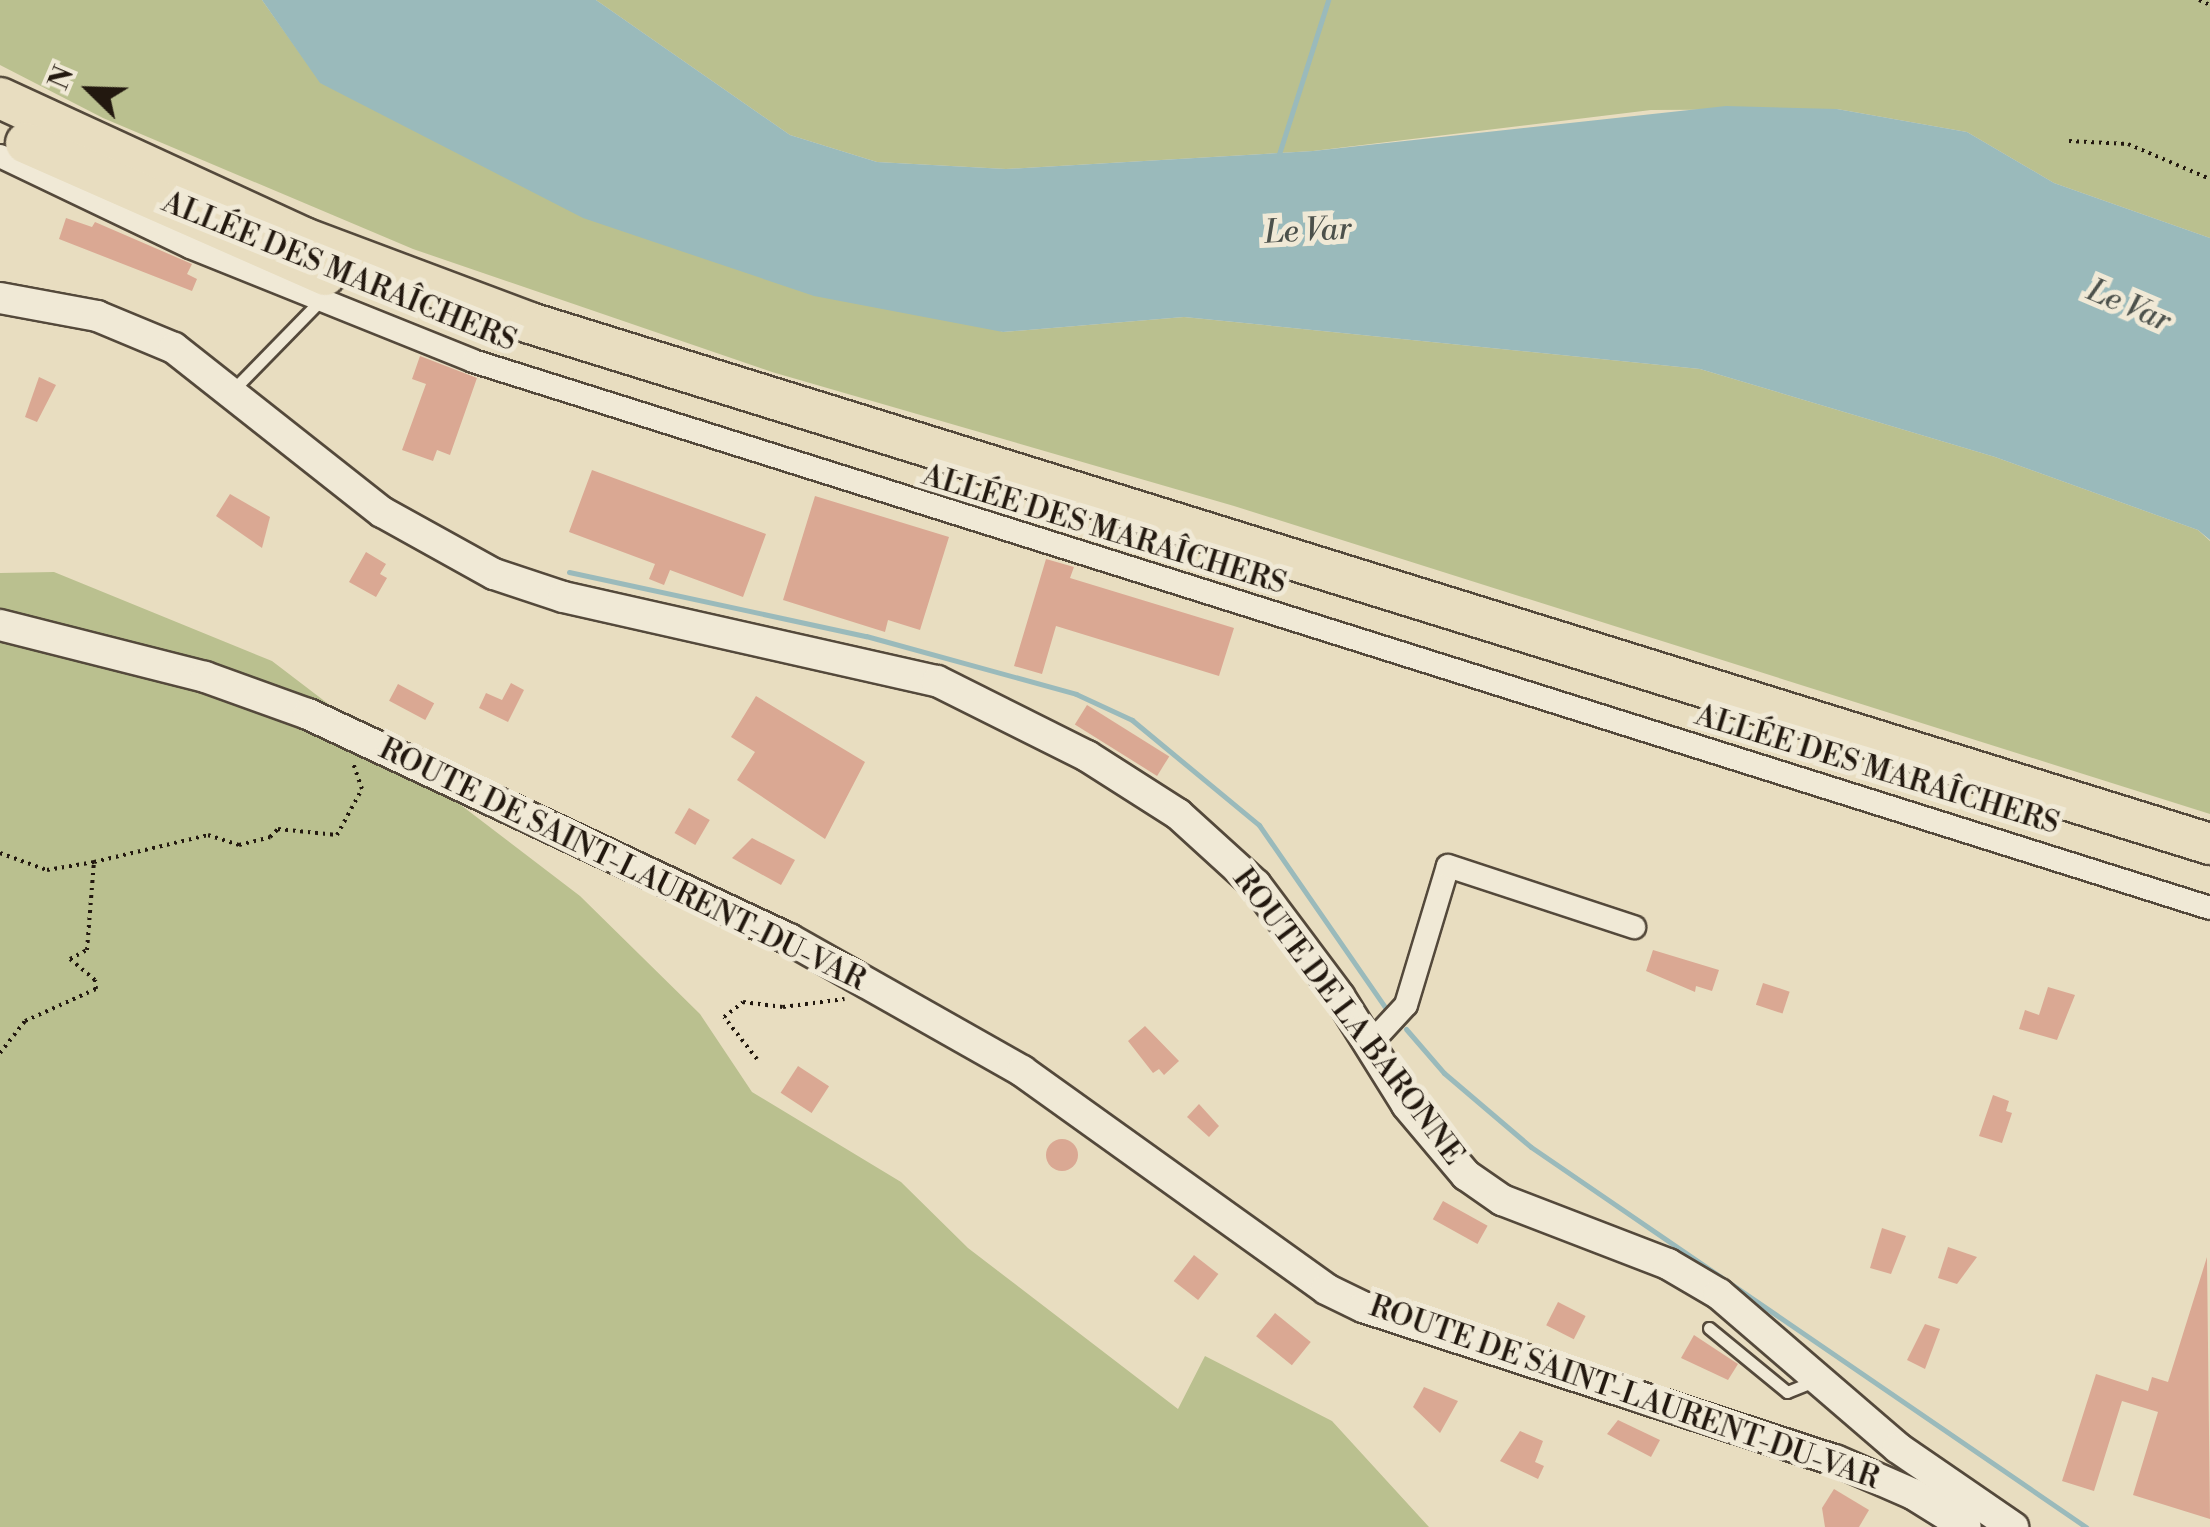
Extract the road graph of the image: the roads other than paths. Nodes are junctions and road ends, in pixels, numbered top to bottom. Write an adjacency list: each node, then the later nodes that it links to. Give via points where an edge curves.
1 (0, 98): 8 (highway, via 304,238 530,323)
2 (0, 130): 9 (highway, via 295,264 537,351)
3 (0, 156): 5 (street, ALLÉE DES MARAÎCHERS, via 190,247)
4 (0, 298): 6 (main road, ROUTE DE LA BARONNE, via 132,327)
5 (320, 300): 6 (lane); 10 (street, ALLÉE DES MARAÎCHERS, via 473,361 679,428)
6 (234, 389): 12 (main road, ROUTE DE LA BARONNE, via 382,512 494,574 562,597 937,680 1026,720 1159,800 1231,859 1286,921)
7 (0, 625): 15 (main road, ROUTE DE SAINT-LAURENT-DU-VAR, via 205,677 340,728 790,939 953,1030 1363,1308 1835,1460 1913,1494)
8 (2210, 844)
9 (2210, 871)
10 (2210, 908)
11 (1634, 926): 12 (street, via 1448,866 1406,1005)
12 (1369, 1044): 14 (main road, ROUTE DE LA BARONNE, via 1417,1118 1466,1175 1502,1200 1689,1275)
13 (1709, 1328): 14 (lane, via 1787,1392)
14 (1817, 1379): 16 (main road, ROUTE DE LA BARONNE, via 1898,1448)
15 (1966, 1527)
16 (2013, 1527)

